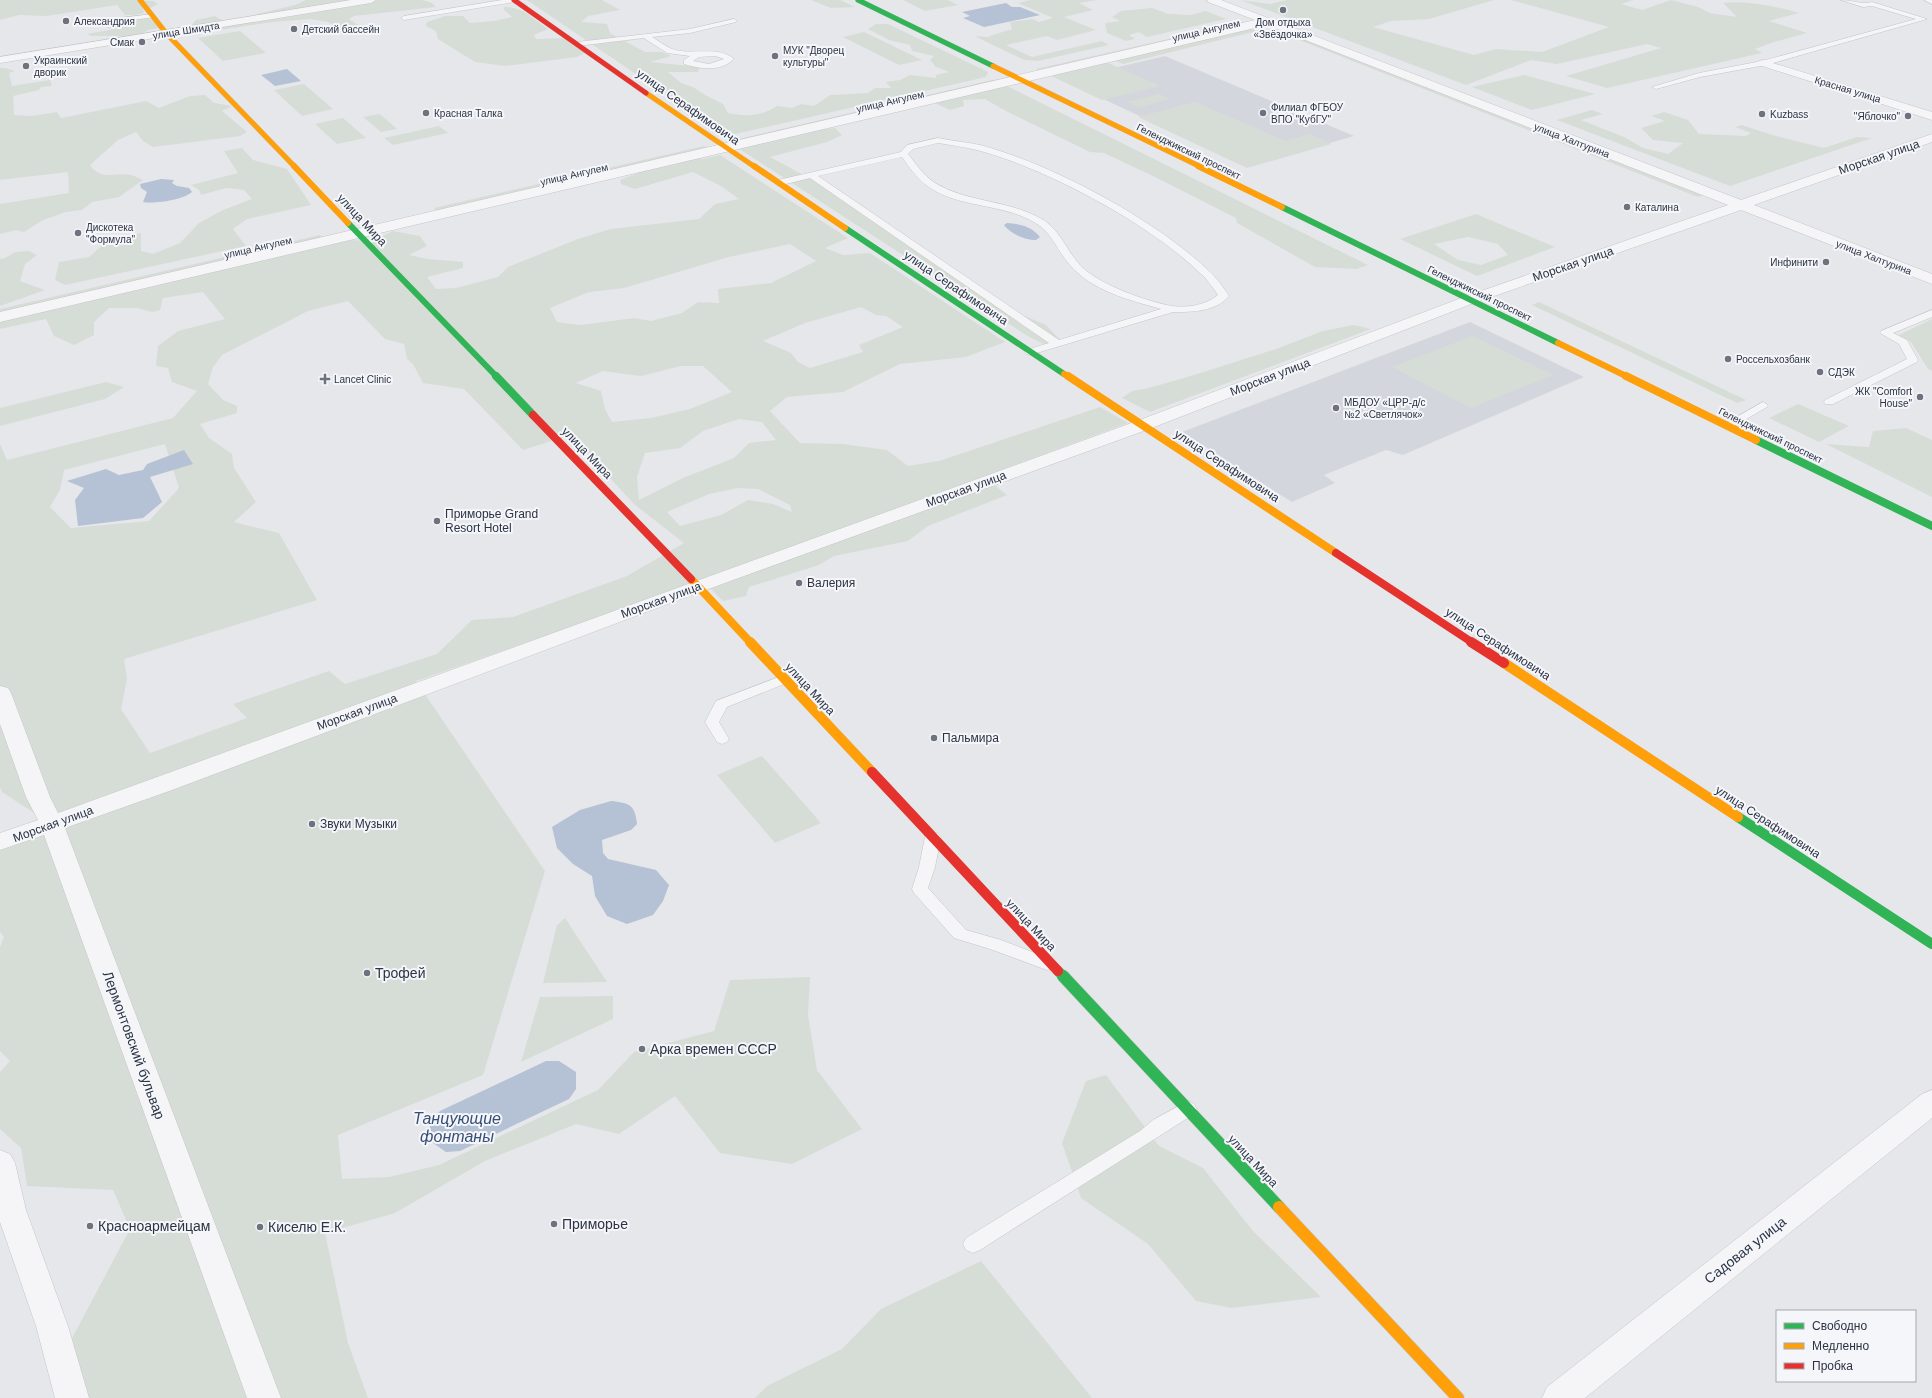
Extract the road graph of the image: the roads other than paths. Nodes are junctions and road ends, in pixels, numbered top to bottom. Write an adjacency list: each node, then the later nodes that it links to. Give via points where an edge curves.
1 (140, 0): 9 (street, улица Мира)
2 (371, 0): 14 (street, улица Шмидта)
3 (514, 0): 10 (lane); 16 (street, улица Серафимовича)
4 (858, 0): 20 (street)
5 (1212, 0): 11 (street, улица Халтурина)
6 (1844, 0): 19 (lane, via 1865,6 1872,4 1924,19)
7 (1929, 0): 8 (street)
8 (1932, 1)
9 (153, 16): 13 (lane); 14 (street, улица Мира)
10 (404, 18)
11 (1263, 20): 20 (street, улица Ангулем, via 1244,21); 21 (street, улица Ангулем, via 1255,25); 29 (street, улица Халтурина)
12 (734, 21): 15 (lane, via 690,31)
13 (95, 23)
14 (166, 33): 18 (street, улица Шмидта); 30 (street, улица Мира)
15 (645, 36): 16 (lane); 17 (lane, via 670,51)
16 (577, 44): 25 (street, улица Серафимовича)
17 (697, 55)
18 (0, 60)
19 (1763, 63): 22 (lane, via 1699,75); 23 (street, Красная улица)
20 (1007, 74): 21 (street, Геленджикский проспект); 25 (street, улица Ангулем)
21 (1019, 80): 25 (street, улица Ангулем); 32 (street, Геленджикский проспект)
22 (1656, 87)
23 (1932, 116)
24 (1932, 138): 29 (street, Морская улица)
25 (721, 144): 28 (street, улица Серафимовича); 30 (street, улица Ангулем)
26 (904, 154): 27 (lane); 34 (lane, via 932,185 957,196 1006,208 1036,219 1056,234 1072,262 1088,278); 34 (lane, via 910,147 923,142 963,144 1003,156 1059,178 1110,204 1191,259 1219,286 1224,296 1215,304 1195,309)
27 (811, 175): 28 (lane); 37 (lane)
28 (778, 183): 38 (street, улица Серафимовича)
29 (1741, 206): 31 (street, улица Халтурина); 32 (street, Морская улица)
30 (354, 229): 33 (street, улица Ангулем); 36 (street, улица Ангулем); 44 (street, улица Мира)
31 (1932, 280)
32 (1469, 300): 41 (street, Морская улица); 42 (street, Геленджикский проспект)
33 (0, 308)
34 (1172, 310): 37 (lane)
35 (1932, 313): 39 (lane, via 1885,333 1903,342 1913,360)
36 (0, 317)
37 (1058, 344): 38 (lane)
38 (1030, 352): 41 (street, улица Серафимовича)
39 (1829, 402)
40 (1763, 405): 42 (lane)
41 (1143, 425): 44 (street, Морская улица); 51 (street, улица Серафимовича)
42 (1727, 426): 43 (street, Геленджикский проспект)
43 (1932, 526)
44 (696, 586): 45 (street, улица Мира); 48 (street, Морская улица)
45 (784, 679): 47 (lane, via 720,704 712,722); 49 (street, улица Мира)
46 (0, 693): 48 (street, Лермонтовский бульвар, via 38,797)
47 (722, 739)
48 (52, 824): 50 (street, Морская улица); 58 (street, Лермонтовский бульвар)
49 (933, 837): 52 (street, улица Мира); 52 (lane, via 920,889 960,934 995,944)
50 (0, 842)
51 (1932, 944)
52 (1054, 967): 54 (street, улица Мира)
53 (1932, 1102): 60 (street, Садовая улица)
54 (1188, 1109): 56 (lane); 59 (street, улица Мира)
55 (0, 1163): 57 (street, via 11,1210 52,1326)
56 (973, 1244)
57 (72, 1398)
58 (264, 1398)
59 (1458, 1398)
60 (1559, 1398)

